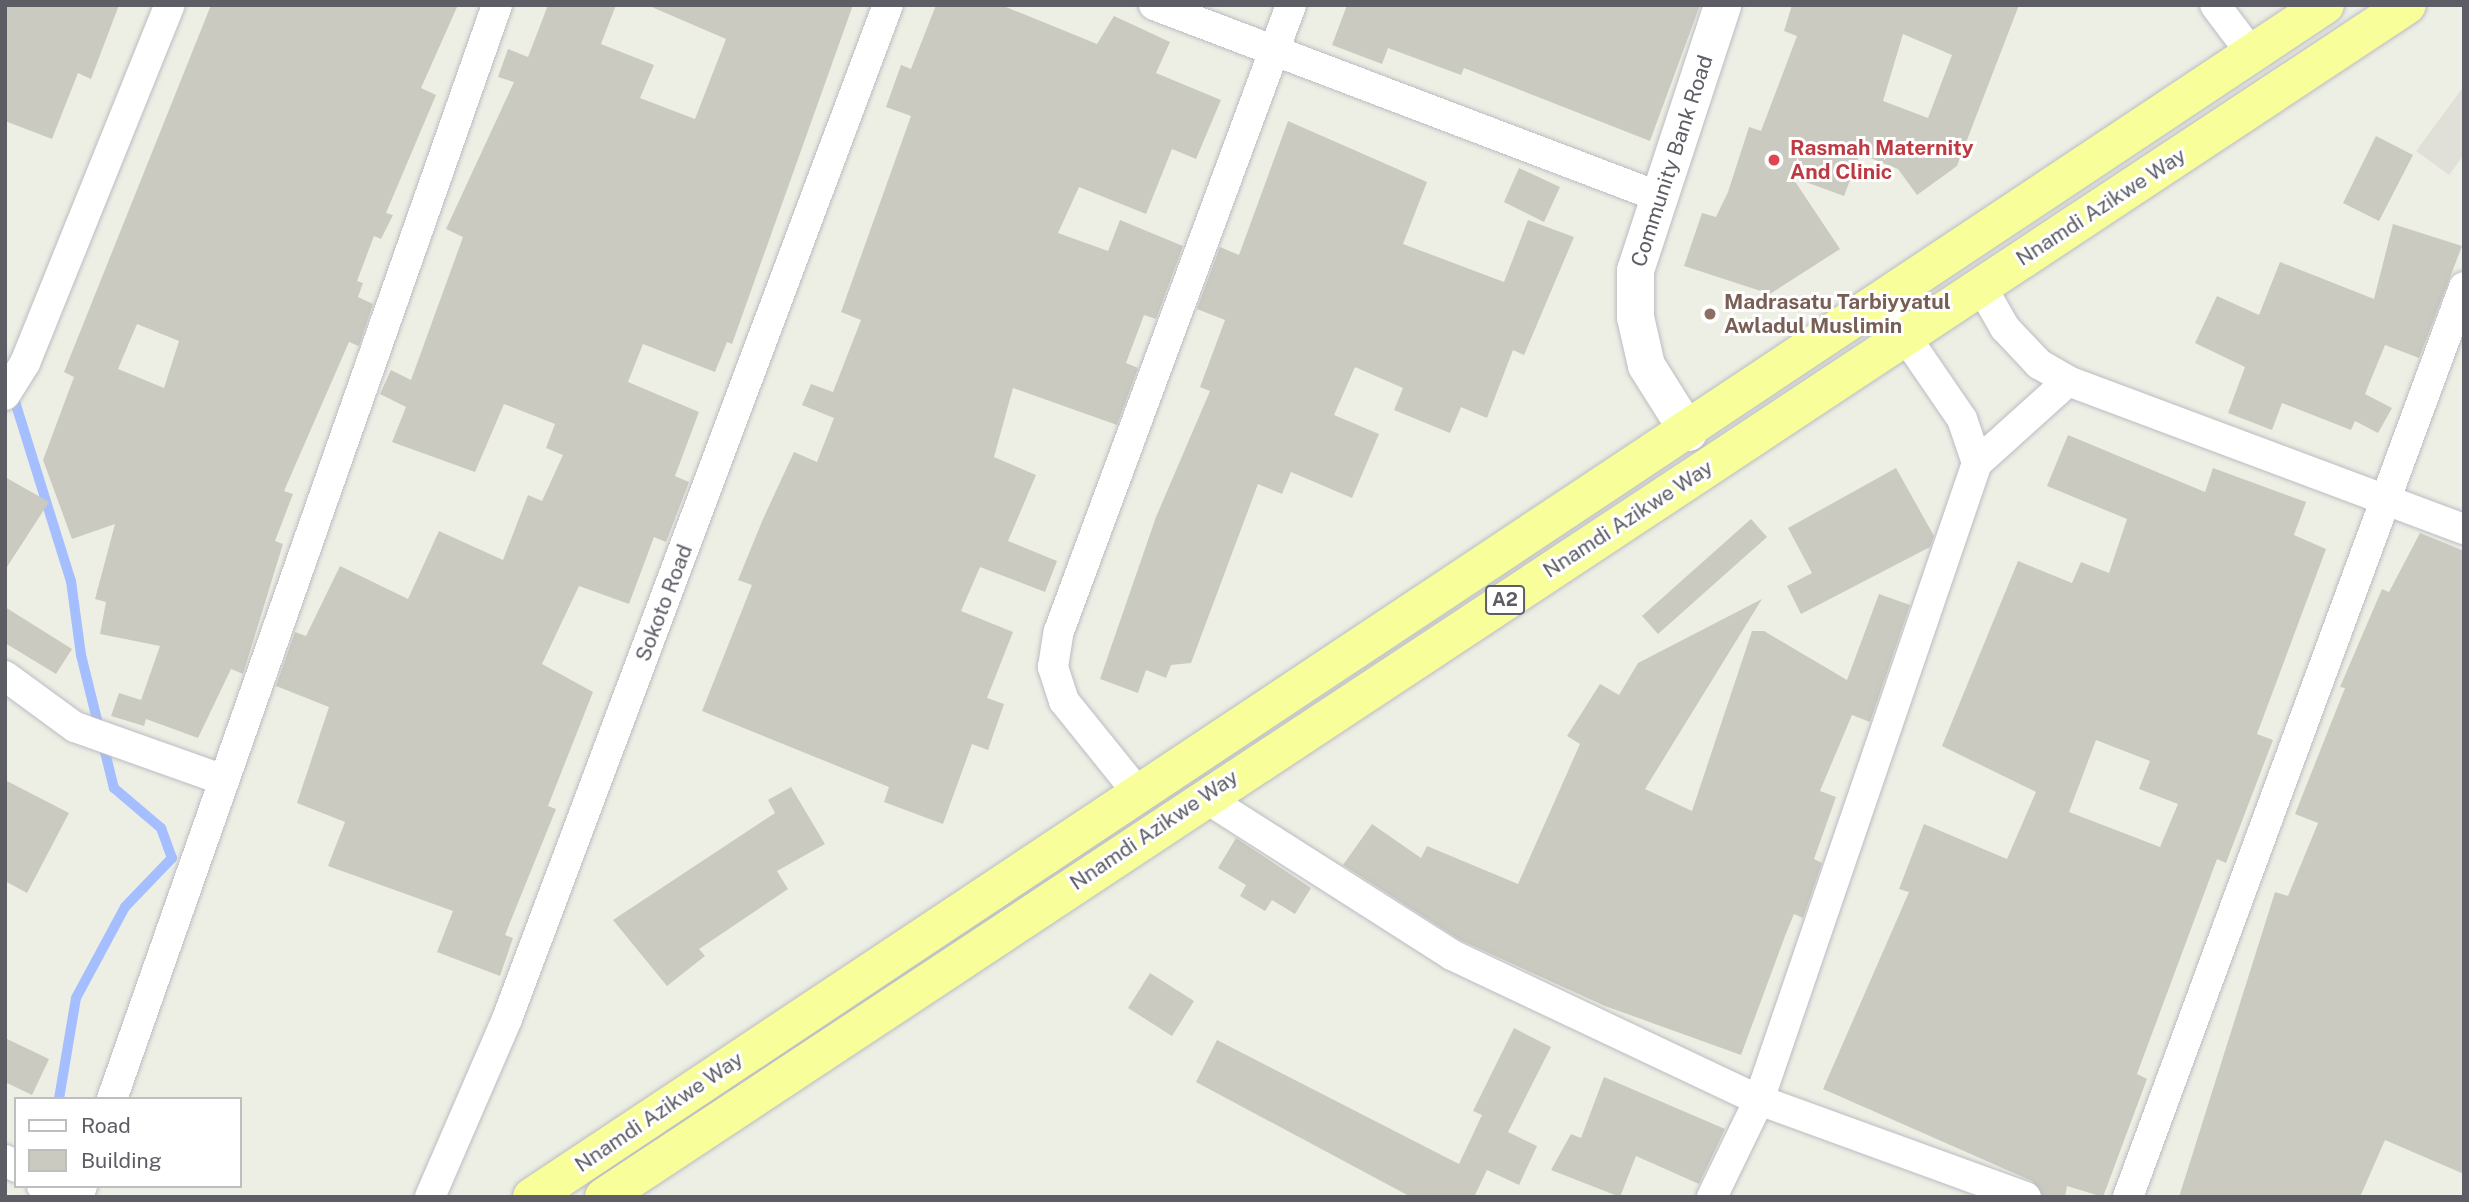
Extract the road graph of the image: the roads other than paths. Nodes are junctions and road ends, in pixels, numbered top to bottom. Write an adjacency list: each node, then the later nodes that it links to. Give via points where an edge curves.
1 (170, 5): 18 (street, via 25,363)
2 (497, 5): 24 (street)
3 (888, 5): 29 (street, Sokoto Road, via 507,1019)
4 (1154, 5): 10 (street)
5 (1291, 5): 10 (street)
6 (1722, 5): 12 (street, Community Bank Road)
7 (2215, 5): 11 (street)
8 (2325, 5): 11 (highway, Nnamdi Azikwe Way / A2)
9 (2407, 5): 13 (highway, Nnamdi Azikwe Way / A2)
10 (1275, 50): 12 (street); 25 (street, via 1059,631 1053,667 1064,701)
11 (2252, 54): 15 (highway, Nnamdi Azikwe Way / A2)
12 (1657, 195): 19 (street, Community Bank Road, via 1635,270 1635,317 1646,365)
13 (1981, 286): 16 (highway, Nnamdi Azikwe Way / A2); 17 (street, via 2005,328 2039,364)
14 (2464, 287): 21 (street)
15 (1881, 302): 16 (street); 19 (highway, Nnamdi Azikwe Way / A2)
16 (1907, 337): 20 (street, via 1962,419); 26 (highway, Nnamdi Azikwe Way / A2)
17 (2068, 381): 20 (street); 21 (street)
18 (5, 395)
19 (1688, 432): 25 (highway, Nnamdi Azikwe Way / A2)
20 (1977, 463): 28 (street)
21 (2382, 499): 22 (street); 34 (street)
22 (2464, 529)
23 (5, 676): 24 (street, via 86,732)
24 (223, 780): 27 (street)
25 (1138, 793): 30 (highway, Nnamdi Azikwe Way / A2)
26 (1204, 797): 28 (street, via 1452,956); 31 (highway, Nnamdi Azikwe Way / A2)
27 (113, 1097)
28 (1759, 1100): 32 (street); 33 (street)
29 (430, 1197)
30 (531, 1197)
31 (604, 1197)
32 (1712, 1197)
33 (2026, 1197)
34 (2129, 1197)

